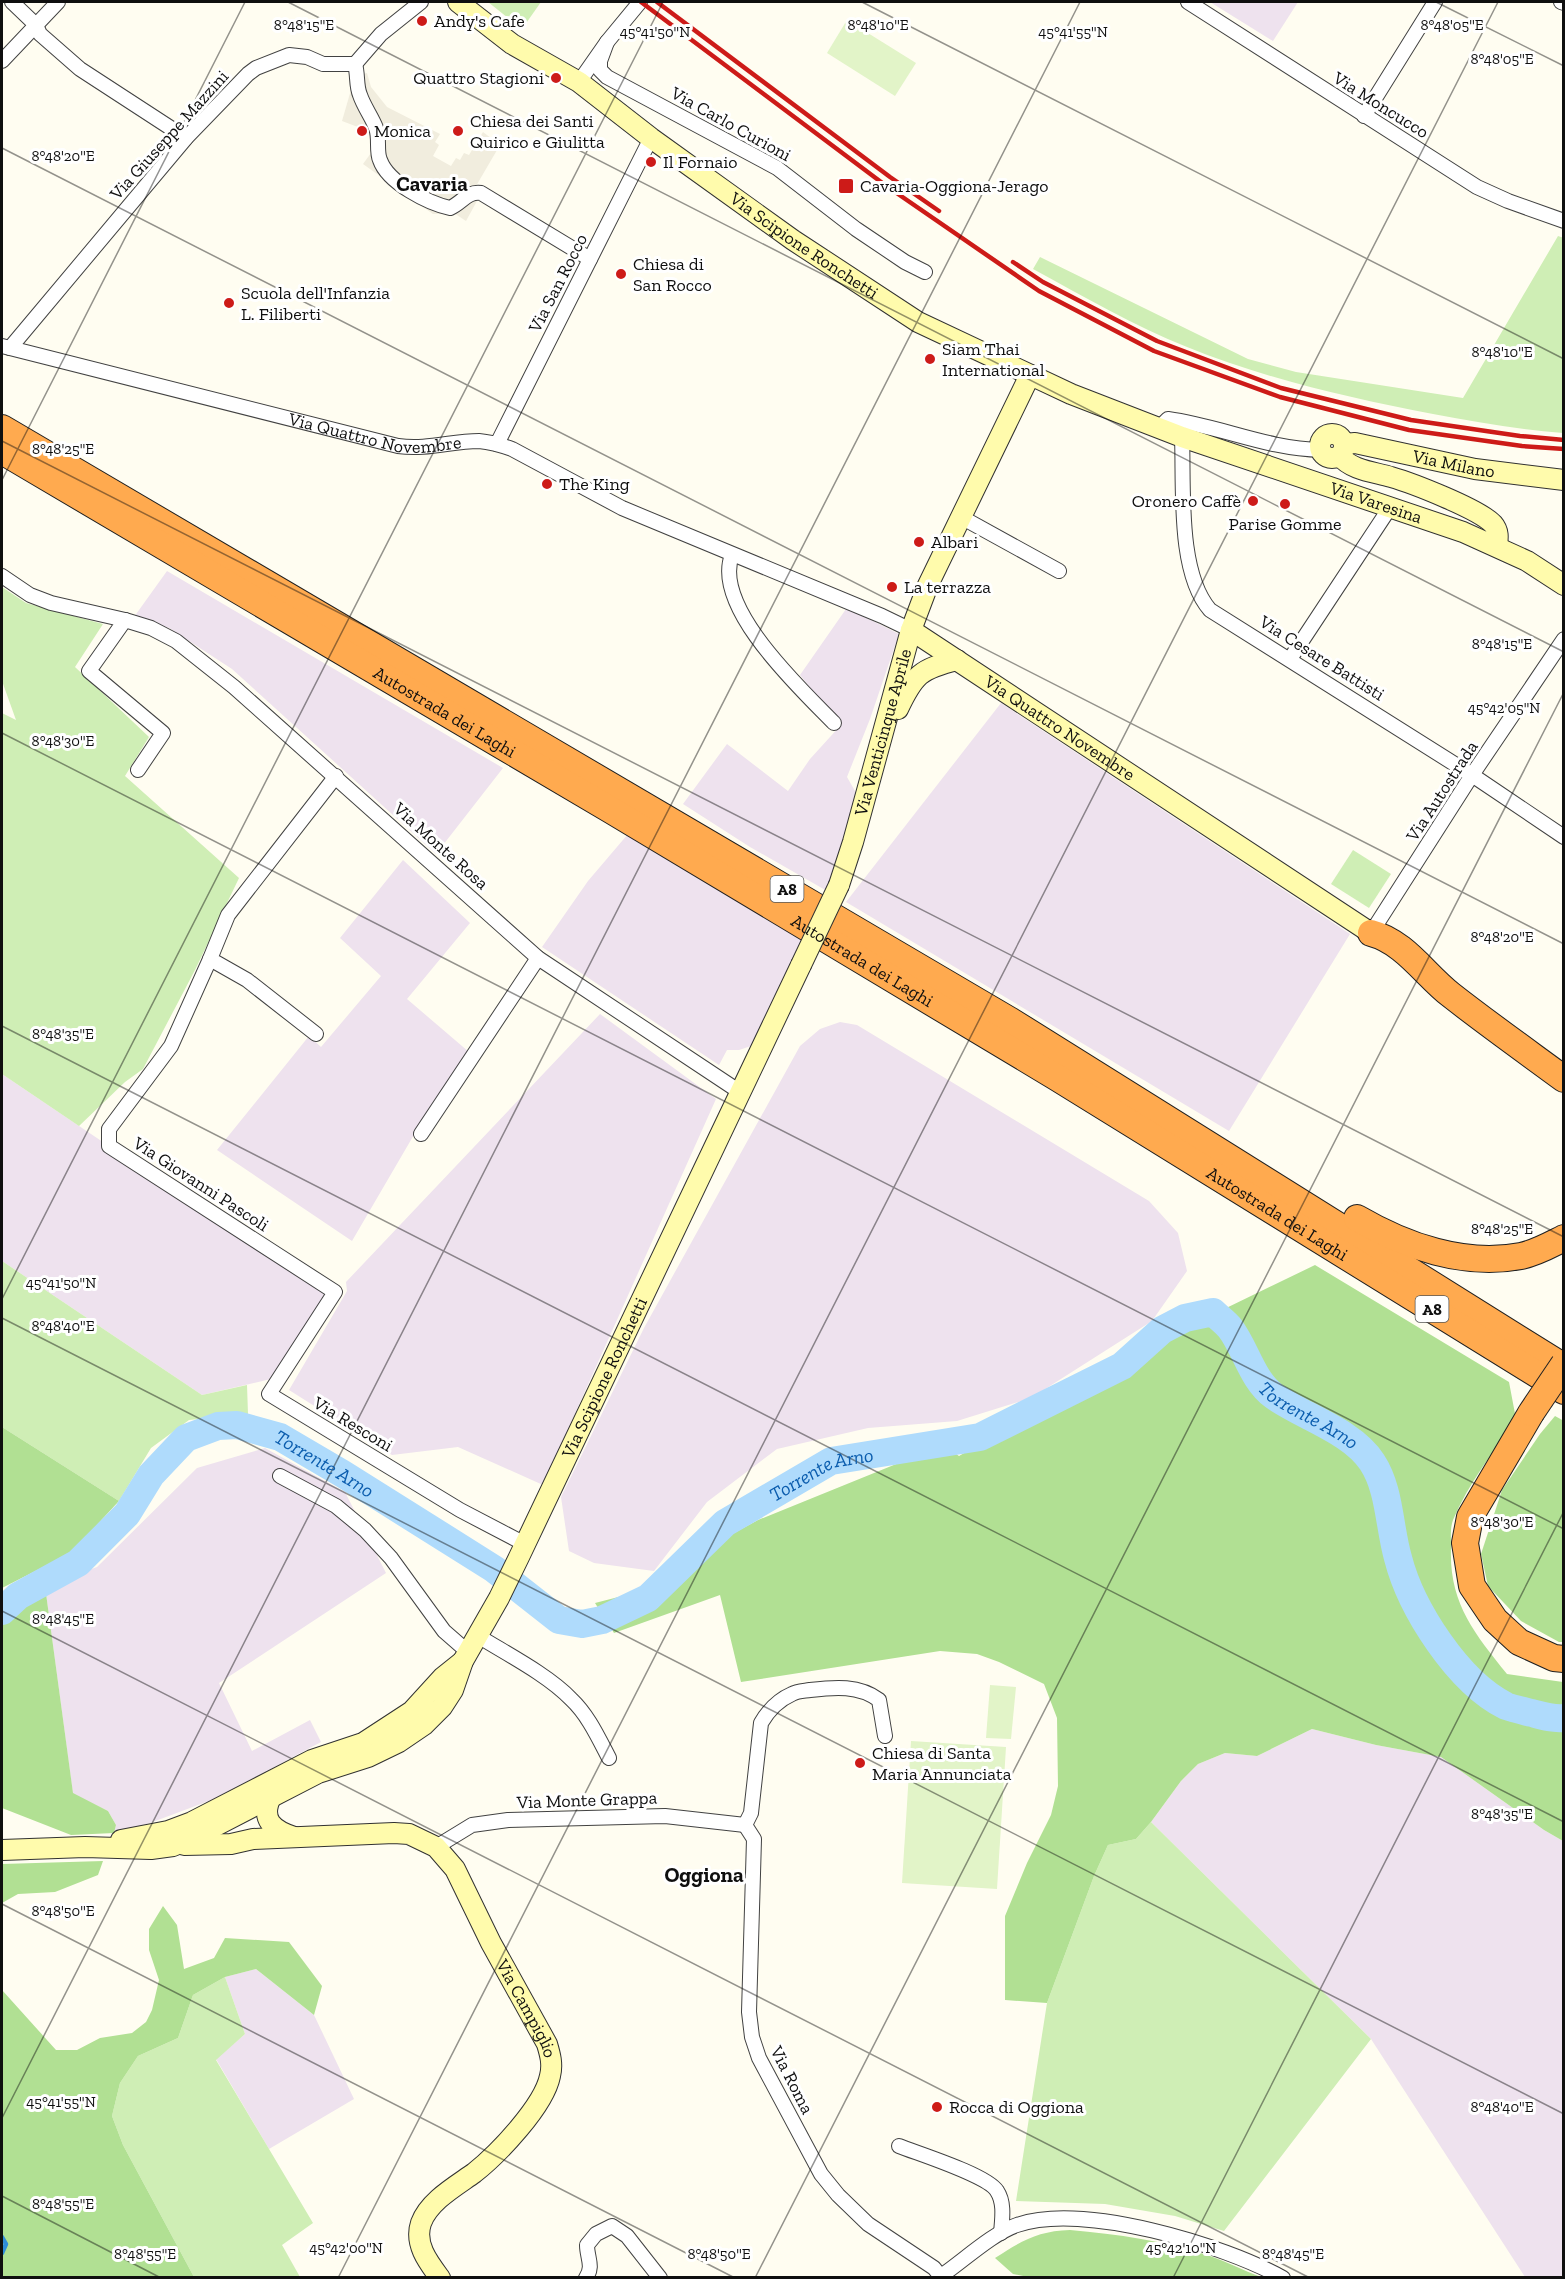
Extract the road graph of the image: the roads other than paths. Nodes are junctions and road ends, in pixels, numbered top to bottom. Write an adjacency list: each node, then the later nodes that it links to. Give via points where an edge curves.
1 (12, 2): 8 (street)
2 (58, 2): 8 (street)
3 (421, 2): 11 (street, via 381,34)
4 (458, 2): 12 (street, Via Scipione Ronchetti, via 512,44)
5 (640, 2): 9 (street)
6 (1188, 2): 13 (street, Via Moncucco)
7 (1435, 2): 13 (street)
8 (36, 25): 10 (street); 14 (street, via 40,34 80,69)
9 (607, 42): 12 (street); 18 (street, Via Carlo Curioni, via 600,61 600,70 607,77 777,168 856,229)
10 (2, 61)
11 (356, 64): 14 (street, Via Giuseppe Mazzini, via 323,64 298,55 280,57 248,74); 17 (street, via 359,93 377,130 379,159 394,179 424,198 450,208 467,195 481,193)
12 (579, 82): 15 (street, Via Scipione Ronchetti)
13 (1364, 116): 16 (street, Via Moncucco, via 1477,187)
14 (186, 138): 19 (street, Via Giuseppe Mazzini)
15 (651, 138): 17 (street, Via San Rocco); 20 (street, Via Scipione Ronchetti, via 793,240 918,322)
16 (1563, 220)
17 (590, 259): 24 (street, Via San Rocco)
18 (925, 272)
19 (6, 347): 24 (street, Via Quattro Novembre, via 398,446 424,448 481,441)
20 (1030, 375): 22 (street, Via Scipione Ronchetti); 30 (street, Via Venticinque Aprile)
21 (2, 428): 50 (highway, Autostrada dei Laghi / A8)
22 (1159, 428): 23 (street, Via Scipione Ronchetti); 25 (street, via 1168,418 1275,446)
23 (1182, 437): 29 (street, Via Varesina); 39 (street, Via Cesare Battisti, via 1186,556 1198,593 1210,610)
24 (497, 444): 32 (street, Via Quattro Novembre, via 622,508)
25 (1321, 450): 26 (street, Via Milano, via 1329,458)
26 (1342, 450): 28 (street, Via Milano, via 1355,443 1475,469); 31 (street, Via Milano, via 1346,464 1394,478 1473,511 1492,524 1498,535)
27 (2, 451): 55 (highway, Autostrada dei Laghi / A8, via 670,845)
28 (1563, 480)
29 (1391, 506): 31 (street, Via Varesina); 39 (street)
30 (961, 517): 33 (street); 37 (street, Via Venticinque Aprile)
31 (1497, 546): 35 (street, Via Varesina)
32 (732, 555): 37 (street, Via Quattro Novembre); 41 (street, via 728,565 731,587 744,621)
33 (1059, 571)
34 (2, 576): 36 (street, Via Monte Rosa, via 51,603)
35 (1563, 585)
36 (125, 620): 43 (street, via 89,671 163,733); 45 (street, Via Monte Rosa, via 160,633 198,657)
37 (911, 630): 40 (street, Via Quattro Novembre); 42 (street, Via Venticinque Aprile)
38 (1563, 639): 44 (street, Via Autostrada)
39 (1290, 659): 44 (street, Via Cesare Battisti)
40 (957, 660): 42 (street, via 916,676); 47 (street, Via Quattro Novembre)
41 (834, 723)
42 (879, 749): 53 (street, Via Venticinque Aprile, bridge, via 839,885)
43 (138, 770)
44 (1472, 775): 46 (street, Via Cesare Battisti); 47 (street, Via Autostrada)
45 (336, 776): 48 (street, Via Monte Rosa); 49 (street, Via Giovanni Pascoli, via 228,915)
46 (1563, 837)
47 (1371, 933): 52 (highway, via 1396,944 1449,993)
48 (538, 958): 53 (street, Via Monte Rosa); 54 (street)
49 (210, 959): 51 (street, via 247,980); 57 (street, Via Giovanni Pascoli, via 171,1047 109,1129 109,1146)
50 (1011, 1020): 56 (highway, via 1128,1083 1384,1234 1440,1252 1494,1259 1545,1248); 58 (highway, Autostrada dei Laghi / A8)
51 (316, 1034)
52 (1563, 1079)
53 (740, 1092): 62 (street, Via Scipione Ronchetti)
54 (421, 1134)
55 (1301, 1228): 59 (highway, Autostrada dei Laghi / A8); 60 (highway)
56 (1563, 1238)
57 (335, 1292): 62 (street, Via Resconi, via 269,1394)
58 (1563, 1365): 64 (highway, bridge, via 1470,1517 1465,1543 1472,1586 1495,1620 1519,1642)
59 (1563, 1391)
60 (1563, 1405)
61 (280, 1476): 63 (street, via 336,1506 365,1530 391,1558 444,1631)
62 (522, 1550): 63 (street, Via Scipione Ronchetti)
63 (470, 1649): 66 (street, via 558,1687 588,1720); 67 (street, Via Scipione Ronchetti, via 453,1690 424,1725 368,1757 318,1773); 68 (street, Via Scipione Ronchetti, via 412,1711 390,1727 363,1743 312,1760)
64 (1563, 1659)
65 (885, 1736): 69 (street, via 879,1700 869,1692 834,1688 793,1693 768,1712 761,1723 751,1814)
66 (609, 1758)
67 (271, 1797): 68 (street, Via Scipione Ronchetti); 70 (street, via 266,1815 274,1828)
68 (226, 1813): 71 (street, via 235,1827); 72 (street); 73 (street, via 168,1831)
69 (745, 1825): 74 (street, Via Monte Grappa, via 665,1816 508,1820 472,1825); 81 (street, Via Roma, via 754,1839 749,2012 759,2058 821,2174 838,2195 868,2224 934,2268)
70 (294, 1837): 71 (street, Via Campiglio); 74 (street, Via Campiglio, via 409,1834)
71 (253, 1839): 72 (street, Via Campiglio, via 231,1844)
72 (173, 1846): 73 (street, Via Campiglio)
73 (85, 1847): 75 (street)
74 (436, 1847): 78 (street, Via Campiglio, via 454,1869 547,2044 551,2059 550,2076 537,2105 490,2160 428,2210 421,2224 420,2242 425,2259)
75 (2, 1850)
76 (899, 2146): 77 (street, via 978,2178 997,2190 1002,2210)
77 (1001, 2233): 81 (street); 82 (street, via 1030,2221 1093,2221 1213,2247)
78 (440, 2277)
79 (586, 2277): 80 (street, via 591,2270 586,2245 612,2226 627,2236)
80 (660, 2277)
81 (941, 2277)
82 (1283, 2277)

